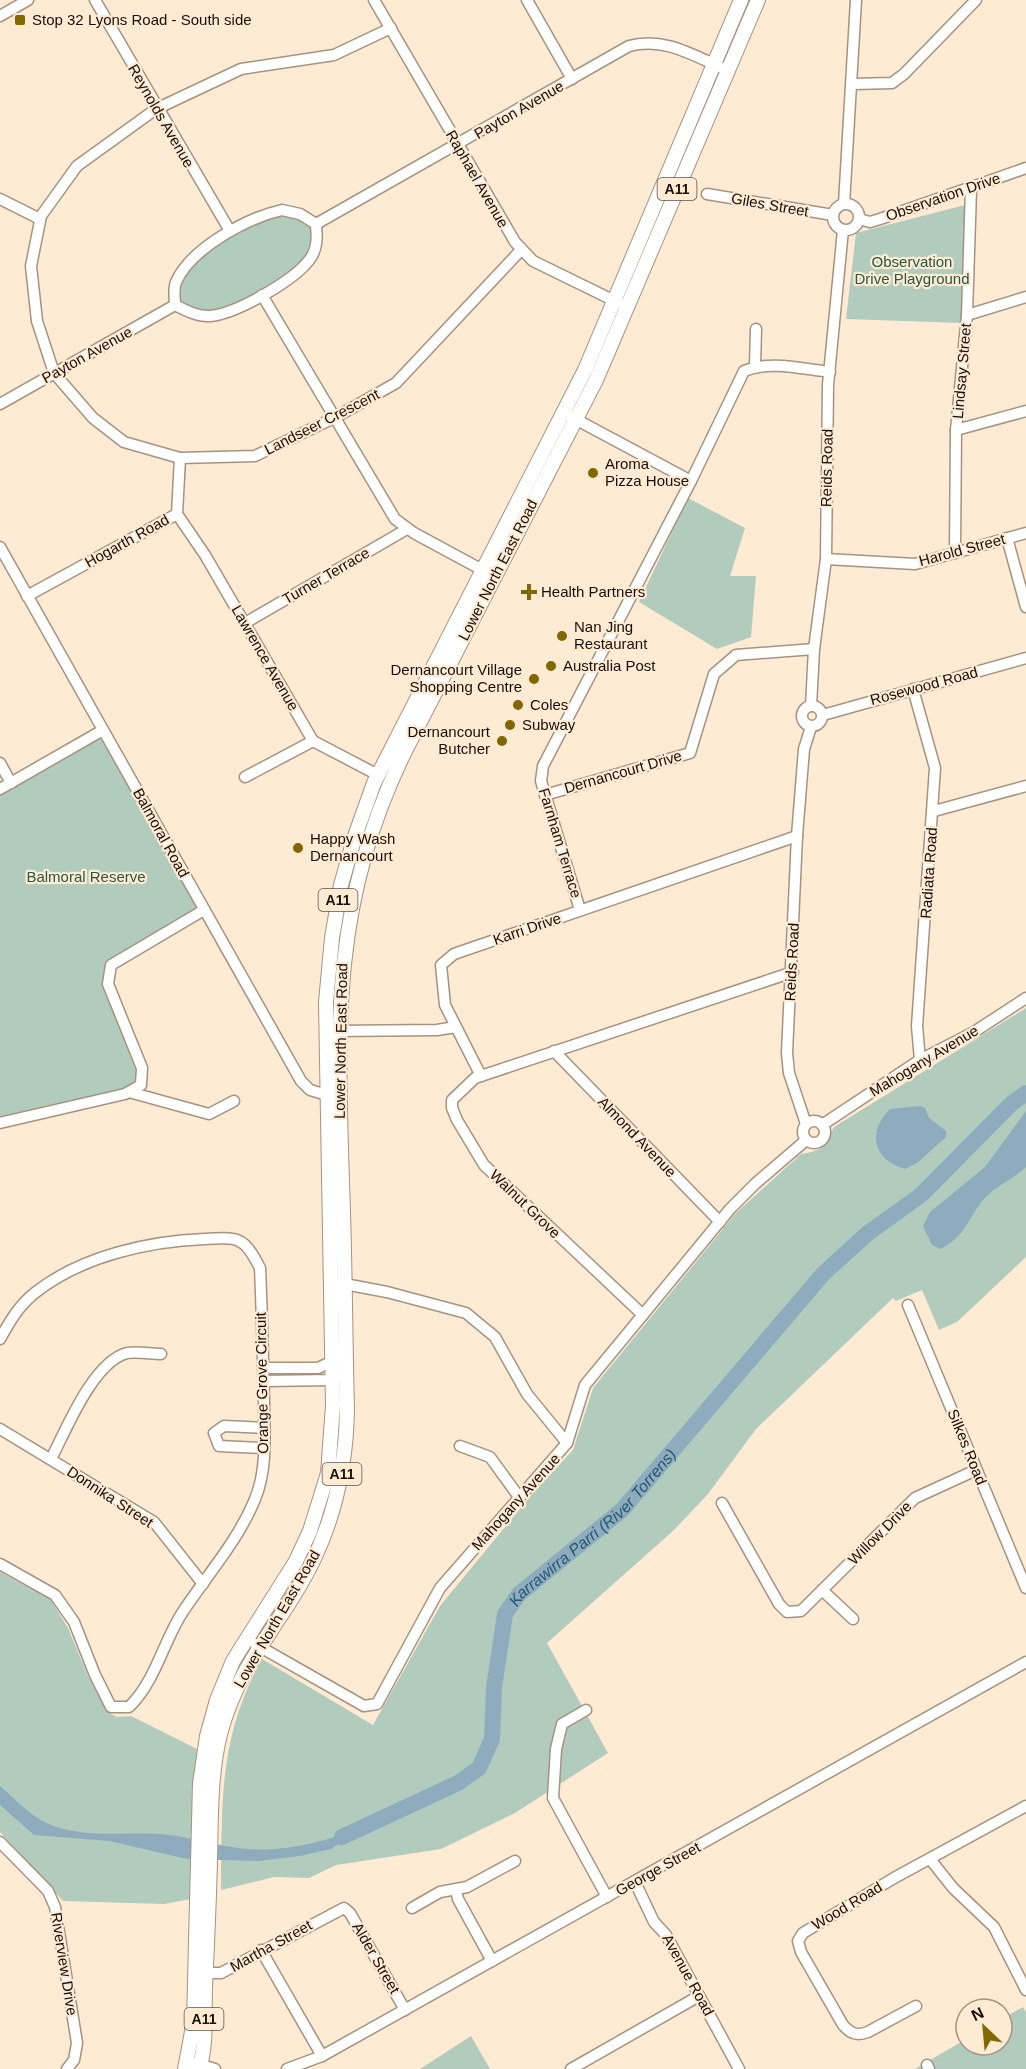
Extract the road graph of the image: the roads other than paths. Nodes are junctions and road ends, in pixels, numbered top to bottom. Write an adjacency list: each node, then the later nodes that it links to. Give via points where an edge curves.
1 (28, 0): 9 (street)
2 (94, 0): 15 (street, Reynolds Avenue)
3 (374, 0): 10 (street, Raphael Avenue)
4 (527, 0): 13 (street)
5 (741, 0): 11 (main road, Lower North East Road / A11)
6 (758, 0): 12 (main road, Lower North East Road / A11)
7 (856, 0): 14 (street)
8 (976, 0): 14 (street, via 904,74 892,82)
9 (0, 16)
10 (390, 28): 15 (street, Landseer Crescent, via 334,55 241,69); 16 (street, Raphael Avenue)
11 (714, 64): 12 (street, Payton Avenue); 13 (street, Payton Avenue, via 662,43 646,41 628,46); 31 (main road, Lower North East Road / A11)
12 (728, 71): 33 (main road, Lower North East Road / A11)
13 (572, 79): 16 (street, Payton Avenue)
14 (853, 84): 21 (street)
15 (156, 109): 23 (street, Landseer Crescent, via 77,166); 27 (street, Reynolds Avenue)
16 (458, 145): 25 (street, Payton Avenue); 28 (street, Raphael Avenue)
17 (1026, 168): 18 (street, Observation Drive)
18 (971, 189): 24 (street, Observation Drive, via 870,222); 34 (street, Lindsay Street)
19 (707, 194): 22 (street, Giles Street)
20 (0, 199): 23 (street)
21 (844, 204): 22 (street); 24 (street, via 856,209)
22 (833, 215): 26 (street, via 835,224)
23 (40, 219): 38 (street, Landseer Crescent, via 31,266 37,321)
24 (859, 219): 26 (street, via 853,227)
25 (316, 224): 27 (street, via 300,214 282,210 264,214); 29 (street, via 318,240 311,258 298,273)
26 (843, 230): 37 (street, Reids Road)
27 (230, 231): 32 (street, via 183,269 175,285)
28 (521, 250): 31 (street, Raphael Avenue, via 533,261); 42 (street, Landseer Crescent, via 396,383)
29 (262, 295): 32 (street, via 209,316); 42 (street)
30 (1026, 297): 34 (street)
31 (615, 301): 33 (street, Raphael Avenue); 41 (main road, Lower North East Road / A11)
32 (175, 305): 38 (street, Payton Avenue)
33 (628, 307): 41 (main road, Lower North East Road / A11)
34 (967, 315): 43 (street, Lindsay Street)
35 (756, 329): 36 (street)
36 (755, 366): 37 (street); 45 (street, Farnham Terrace, via 744,371)
37 (830, 372): 52 (street, Reids Road)
38 (54, 373): 39 (street, Payton Avenue); 44 (street, Landseer Crescent, via 93,418 124,442)
39 (0, 404)
40 (1026, 411): 43 (street)
41 (570, 416): 45 (street); 53 (main road, Lower North East Road / A11); 54 (main road, Lower North East Road / A11)
42 (336, 417): 44 (street, Landseer Crescent, via 255,456); 47 (street, via 395,519)
43 (956, 430): 51 (street, Lindsay Street)
44 (180, 458): 46 (street, Hogarth Road)
45 (691, 481): 72 (street, Farnham Terrace, via 543,766 541,781)
46 (177, 514): 55 (street, Hogarth Road); 57 (street, Lawrence Avenue)
47 (407, 529): 53 (street); 57 (street, Turner Terrace)
48 (1026, 533): 49 (street, Harold Street)
49 (1006, 538): 51 (street, Harold Street); 56 (street)
50 (0, 547): 55 (street, Balmoral Road)
51 (955, 553): 52 (street, Harold Street, via 915,564)
52 (826, 559): 58 (street, Reids Road)
53 (482, 570): 54 (street); 67 (main road, Lower North East Road / A11)
54 (495, 577): 80 (main road, Lower North East Road / A11, via 404,753 373,826 346,932)
55 (27, 596): 64 (street, Balmoral Road)
56 (1026, 607)
57 (245, 623): 65 (street, Lawrence Avenue)
58 (814, 650): 61 (street, Reids Road); 72 (street, Dernancourt Drive, via 738,653 714,674 690,753)
59 (1026, 658): 60 (street, Rosewood Road)
60 (913, 689): 62 (street, Rosewood Road); 73 (street, Radiata Road, via 935,768)
61 (811, 706): 62 (street, via 818,707); 63 (street, via 802,715)
62 (823, 715): 63 (street, via 819,724)
63 (810, 727): 74 (street, Reids Road, via 804,749)
64 (103, 730): 69 (street); 75 (street, Balmoral Road)
65 (313, 741): 67 (street); 68 (street)
66 (0, 763): 69 (street)
67 (378, 775): 80 (main road, Lower North East Road / A11, via 355,836 338,901 329,961)
68 (245, 777)
69 (11, 783): 71 (street)
70 (1026, 786): 73 (street)
71 (0, 789)
72 (545, 795): 76 (street, Farnham Terrace)
73 (934, 811): 82 (street, Radiata Road, via 917,1026)
74 (797, 836): 76 (street, Karri Drive); 77 (street, Reids Road)
75 (204, 910): 84 (street, via 111,965 108,984 142,1068 141,1085); 85 (street, Balmoral Road, via 301,1081 310,1090)
76 (580, 910): 79 (street, Karri Drive, via 453,954 441,965 445,1005)
77 (792, 972): 81 (street); 88 (street, Reids Road, via 787,1053 789,1073)
78 (1026, 998): 82 (street, Mahogany Avenue, via 974,1032)
79 (456, 1027): 80 (street); 83 (street, Karri Drive)
80 (333, 1031): 85 (main road, Lower North East Road / A11)
81 (554, 1052): 83 (street); 91 (street, Almond Avenue)
82 (920, 1060): 89 (street, Mahogany Avenue)
83 (478, 1077): 94 (street, Walnut Grove, via 452,1100 452,1108 478,1156)
84 (129, 1092): 86 (street, via 209,1114); 87 (street)
85 (333, 1097): 92 (main road, Lower North East Road / A11)
86 (234, 1101)
87 (0, 1123)
88 (806, 1124): 89 (street, via 813,1121); 90 (street, via 802,1133)
89 (822, 1125): 90 (street, via 825,1135 821,1141)
90 (805, 1141): 91 (street, Mahogany Avenue, via 756,1183)
91 (720, 1222): 94 (street, Mahogany Avenue)
92 (337, 1282): 97 (main road, Lower North East Road / A11); 99 (main road, Lower North East Road / A11); 104 (street, via 466,1313 495,1338 527,1394)
93 (908, 1305): 108 (street, Silkes Road)
94 (643, 1315): 104 (street, Mahogany Avenue, via 585,1385)
95 (0, 1339): 98 (street, Orange Grove Circuit, via 17,1309 36,1291 96,1260 174,1240 234,1239 248,1247 260,1268)
96 (161, 1354): 107 (street, via 127,1353 105,1368 90,1386)
97 (333, 1361): 98 (street, via 318,1368); 100 (main road, Lower North East Road / A11)
98 (263, 1368): 101 (street, Orange Grove Circuit)
99 (346, 1369): 100 (street); 117 (main road, Lower North East Road / A11, via 346,1437 333,1510 305,1577)
100 (333, 1380): 101 (street); 116 (main road, Lower North East Road / A11, via 332,1443 316,1514 296,1561)
101 (264, 1381): 102 (street, Orange Grove Circuit)
102 (264, 1428): 106 (street, Orange Grove Circuit); 106 (street, via 224,1426 214,1433 219,1446)
103 (0, 1429): 107 (street, Donnika Street)
104 (567, 1443): 109 (street, Mahogany Avenue)
105 (460, 1446): 109 (street, via 490,1457)
106 (263, 1448): 112 (street, Orange Grove Circuit, via 256,1498 230,1547)
107 (51, 1459): 112 (street, Donnika Street, via 154,1522)
108 (976, 1470): 113 (street, Silkes Road); 114 (street, Willow Drive, via 915,1498)
109 (519, 1497): 117 (street, Mahogany Avenue, via 440,1588 377,1704 364,1706)
110 (722, 1503): 114 (street, Willow Drive, via 787,1612 801,1611)
111 (0, 1564): 112 (street, Orange Grove Circuit, via 56,1595 74,1622 111,1707 129,1707 143,1694 163,1647)
112 (202, 1584)
113 (1026, 1588)
114 (822, 1590): 115 (street)
115 (853, 1619)
116 (247, 1638): 117 (street, Mahogany Avenue); 121 (main road, Lower North East Road / A11, via 224,1679 211,1717 202,1765)
117 (259, 1646): 121 (main road, Lower North East Road / A11, via 238,1683 223,1725)
118 (1026, 1662): 125 (street, George Street)
119 (586, 1710): 127 (street, via 562,1724 553,1798)
120 (1026, 1806): 123 (street, Wood Road)
121 (206, 1810): 132 (main road, Lower North East Road / A11)
122 (0, 1842): 139 (street, Riverview Drive, via 48,1891 55,1907 77,2043)
123 (930, 1859): 133 (street, via 953,1888 994,1927); 135 (street, Wood Road, via 810,1927 798,1941 851,2033 861,2035)
124 (515, 1861): 126 (street)
125 (635, 1882): 127 (street, George Street); 134 (street, Avenue Road, via 654,1922 666,1935)
126 (456, 1890): 129 (street, via 440,1892); 131 (street)
127 (608, 1897): 131 (street, George Street)
128 (344, 1908): 130 (street, Martha Street); 136 (street, Alder Street)
129 (412, 1908)
130 (261, 1950): 132 (street, Martha Street, via 221,1973); 137 (street)
131 (492, 1961): 136 (street, George Street)
132 (201, 1973): 138 (main road, Lower North East Road / A11)
133 (1026, 1990)
134 (699, 1996): 142 (street); 143 (street, Avenue Road)
135 (916, 2006)
136 (405, 2010): 137 (street, George Street)
137 (322, 2056): 141 (street, George Street)
138 (193, 2066): 140 (street)
139 (68, 2069)
140 (214, 2069)
141 (287, 2069)
142 (570, 2069)
143 (740, 2069)

